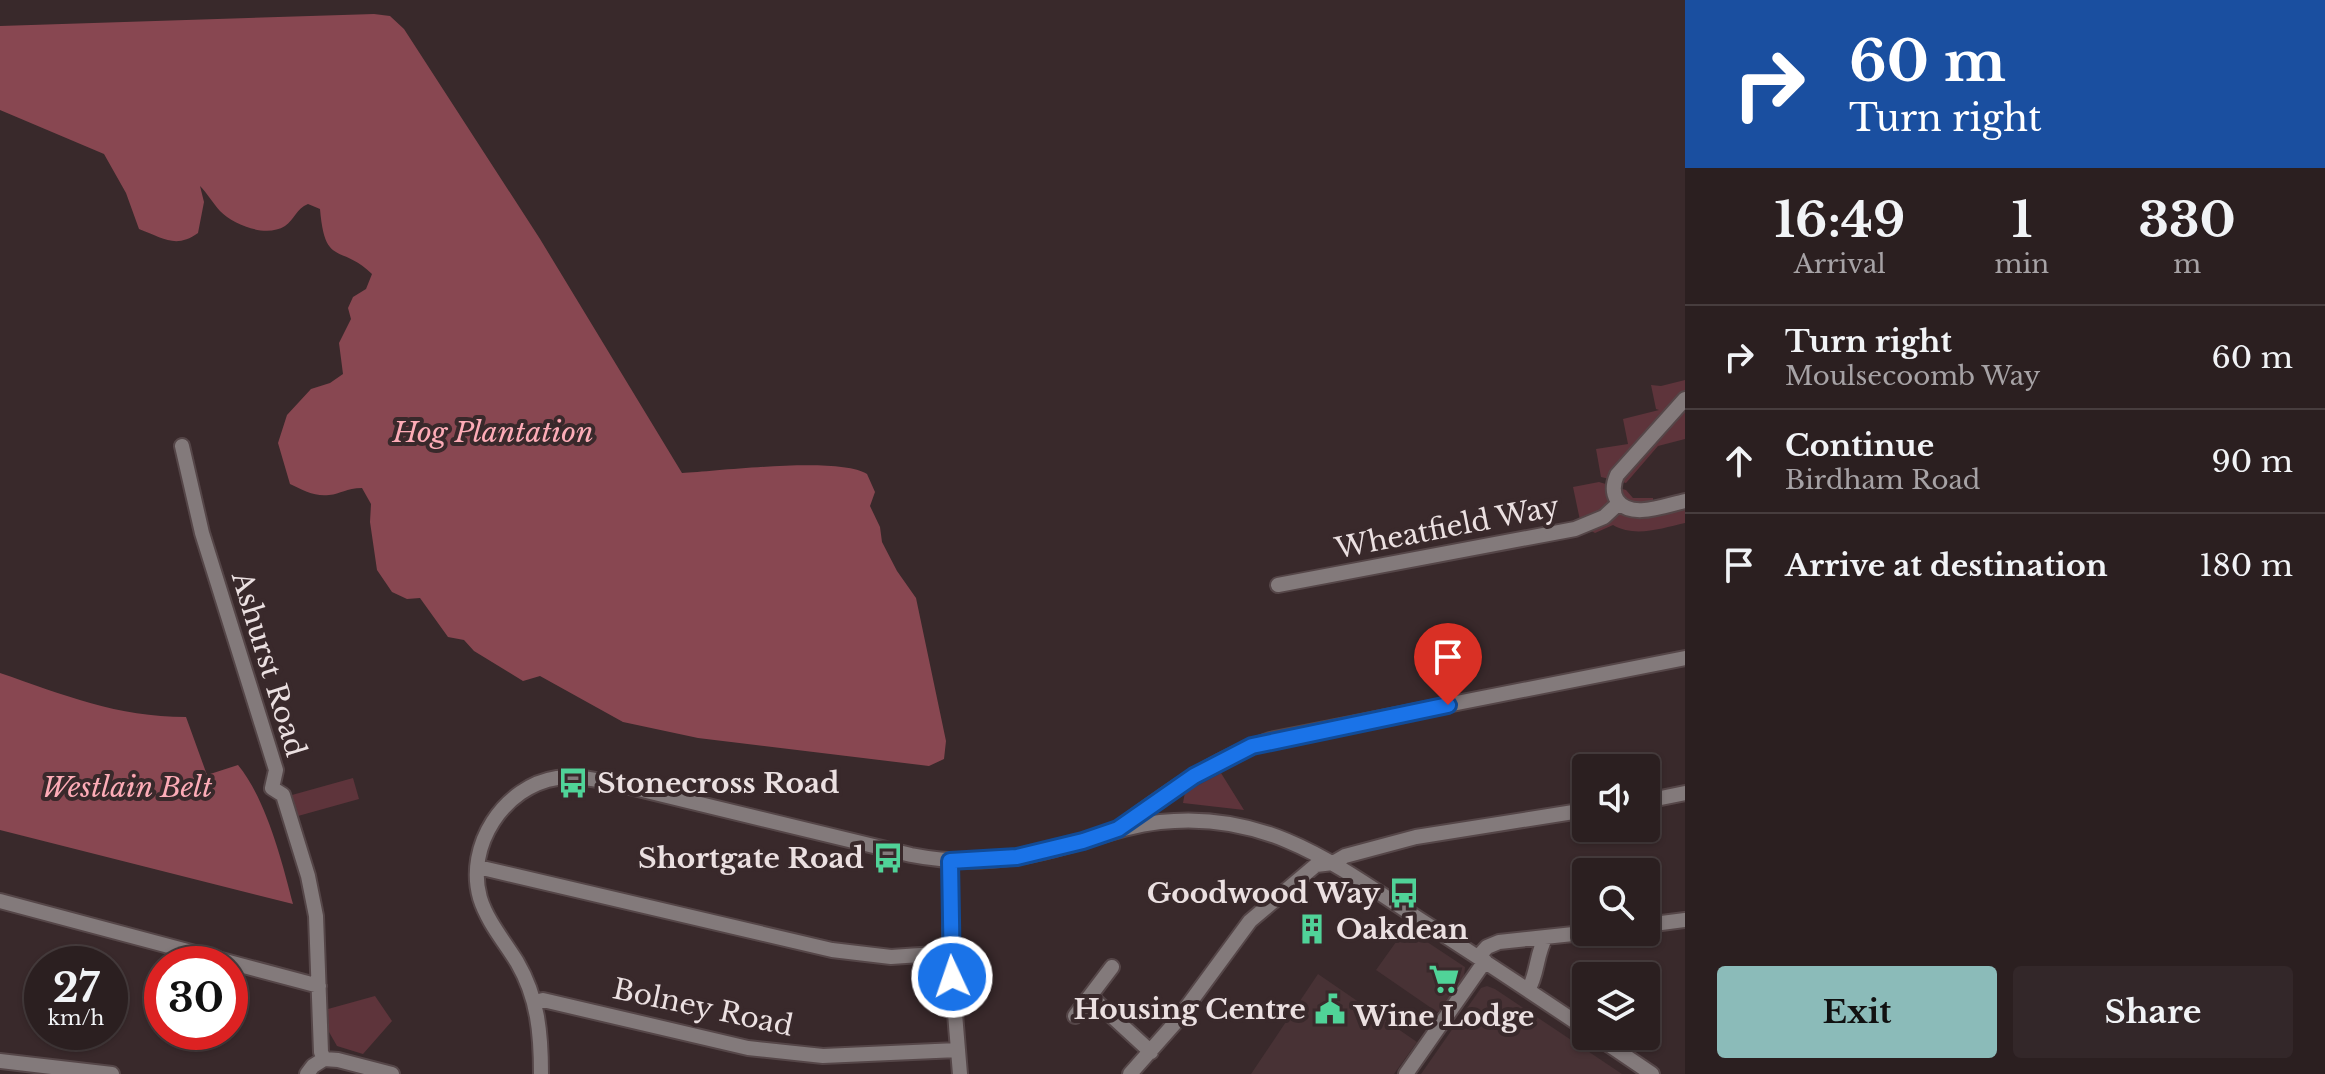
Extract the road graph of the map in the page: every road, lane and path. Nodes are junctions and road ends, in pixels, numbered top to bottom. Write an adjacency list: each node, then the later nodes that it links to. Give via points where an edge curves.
1 (1685, 399): 4 (street, via 1617,475 1614,492)
2 (182, 446): 22 (street, Ashurst Road, via 202,533 276,770 272,788 283,795 308,876 318,933)
3 (1685, 501): 4 (street, via 1638,510)
4 (1619, 503): 5 (street, Wheatfield Way, via 1604,517 1575,529)
5 (1278, 585)
6 (1685, 658): 10 (street, via 1270,740 1194,776)
7 (1685, 793): 8 (street)
8 (1660, 798)
9 (1572, 812): 12 (street, via 1416,837)
10 (1118, 829): 11 (street, via 1042,853); 12 (street, via 1220,821 1274,834)
11 (950, 861): 13 (street, via 575,777 539,783 507,804 488,829); 19 (street)
12 (1333, 863): 20 (street); 30 (street, via 1316,865 1250,921)
13 (478, 867): 19 (street, via 832,950 891,957); 25 (street, via 483,906)
14 (0, 901): 22 (street)
15 (1685, 920): 16 (street)
16 (1660, 923)
17 (1572, 934): 18 (street)
18 (1546, 937): 20 (street, via 1494,944); 23 (street)
19 (950, 953): 28 (street)
20 (1482, 958): 23 (street); 39 (street)
21 (1112, 967): 24 (street)
22 (319, 986): 31 (street, Ashurst Road)
23 (1528, 990): 27 (street)
24 (1090, 996): 26 (street); 30 (street)
25 (535, 1002): 28 (street, Bolney Road, via 573,1006 748,1048 823,1056); 36 (street)
26 (1075, 1016)
27 (1572, 1020)
28 (958, 1050): 37 (street)
29 (1617, 1050): 40 (street)
30 (1151, 1052): 38 (street)
31 (324, 1059): 34 (street); 35 (street)
32 (0, 1061): 33 (street)
33 (112, 1074)
34 (307, 1074)
35 (392, 1074)
36 (541, 1074)
37 (960, 1074)
38 (1130, 1074)
39 (1406, 1074)
40 (1652, 1074)

